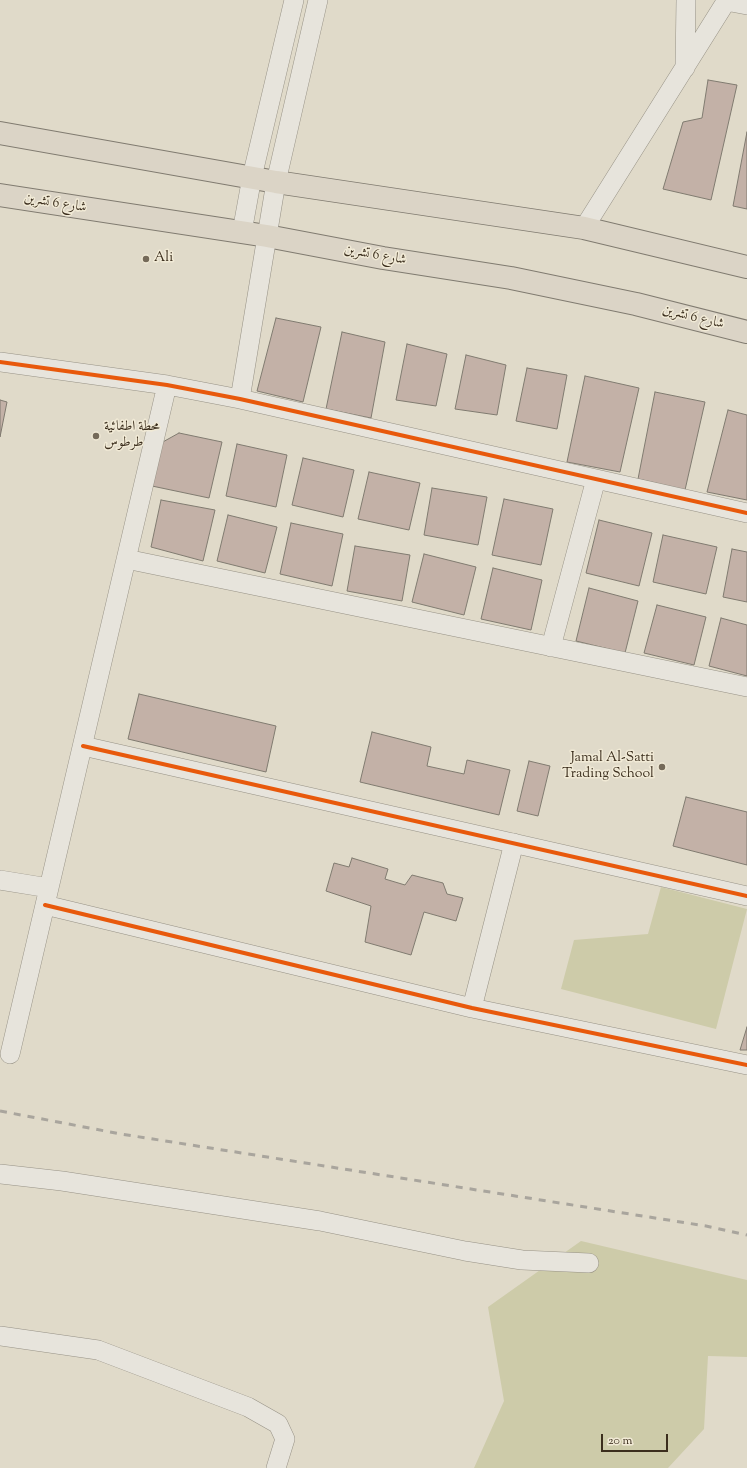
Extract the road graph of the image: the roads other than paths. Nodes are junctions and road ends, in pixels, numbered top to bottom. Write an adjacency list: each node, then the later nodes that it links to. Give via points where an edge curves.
1 (294, 0): 8 (street)
2 (318, 0): 9 (street)
3 (686, 0): 6 (street)
4 (727, 0): 5 (street); 6 (street)
5 (747, 5)
6 (685, 68): 11 (street)
7 (0, 133): 8 (main road)
8 (252, 177): 9 (main road); 12 (street)
9 (276, 182): 11 (main road); 13 (street)
10 (0, 195): 12 (main road, شارع 6 تشرين)
11 (584, 228): 14 (main road)
12 (242, 232): 13 (main road, شارع 6 تشرين)
13 (267, 236): 15 (main road, شارع 6 تشرين, via 383,258 511,278 636,304); 18 (street)
14 (747, 267)
15 (747, 332)
16 (0, 362): 17 (street)
17 (167, 385): 18 (street); 21 (street)
18 (240, 399): 19 (street)
19 (596, 479): 20 (street); 22 (street)
20 (747, 513)
21 (126, 558): 22 (street); 24 (street)
22 (552, 647): 23 (street)
23 (747, 687)
24 (83, 746): 25 (street); 27 (street)
25 (514, 843): 28 (street); 29 (street)
26 (0, 880): 27 (street)
27 (47, 896): 29 (street); 30 (street)
28 (747, 896)
29 (472, 1008): 31 (street)
30 (10, 1054)
31 (747, 1065)
32 (0, 1174): 33 (street, via 62,1181 320,1221 522,1260)
33 (589, 1263)
34 (0, 1336): 35 (street, via 98,1350 248,1407 278,1424 285,1439)
35 (276, 1468)

